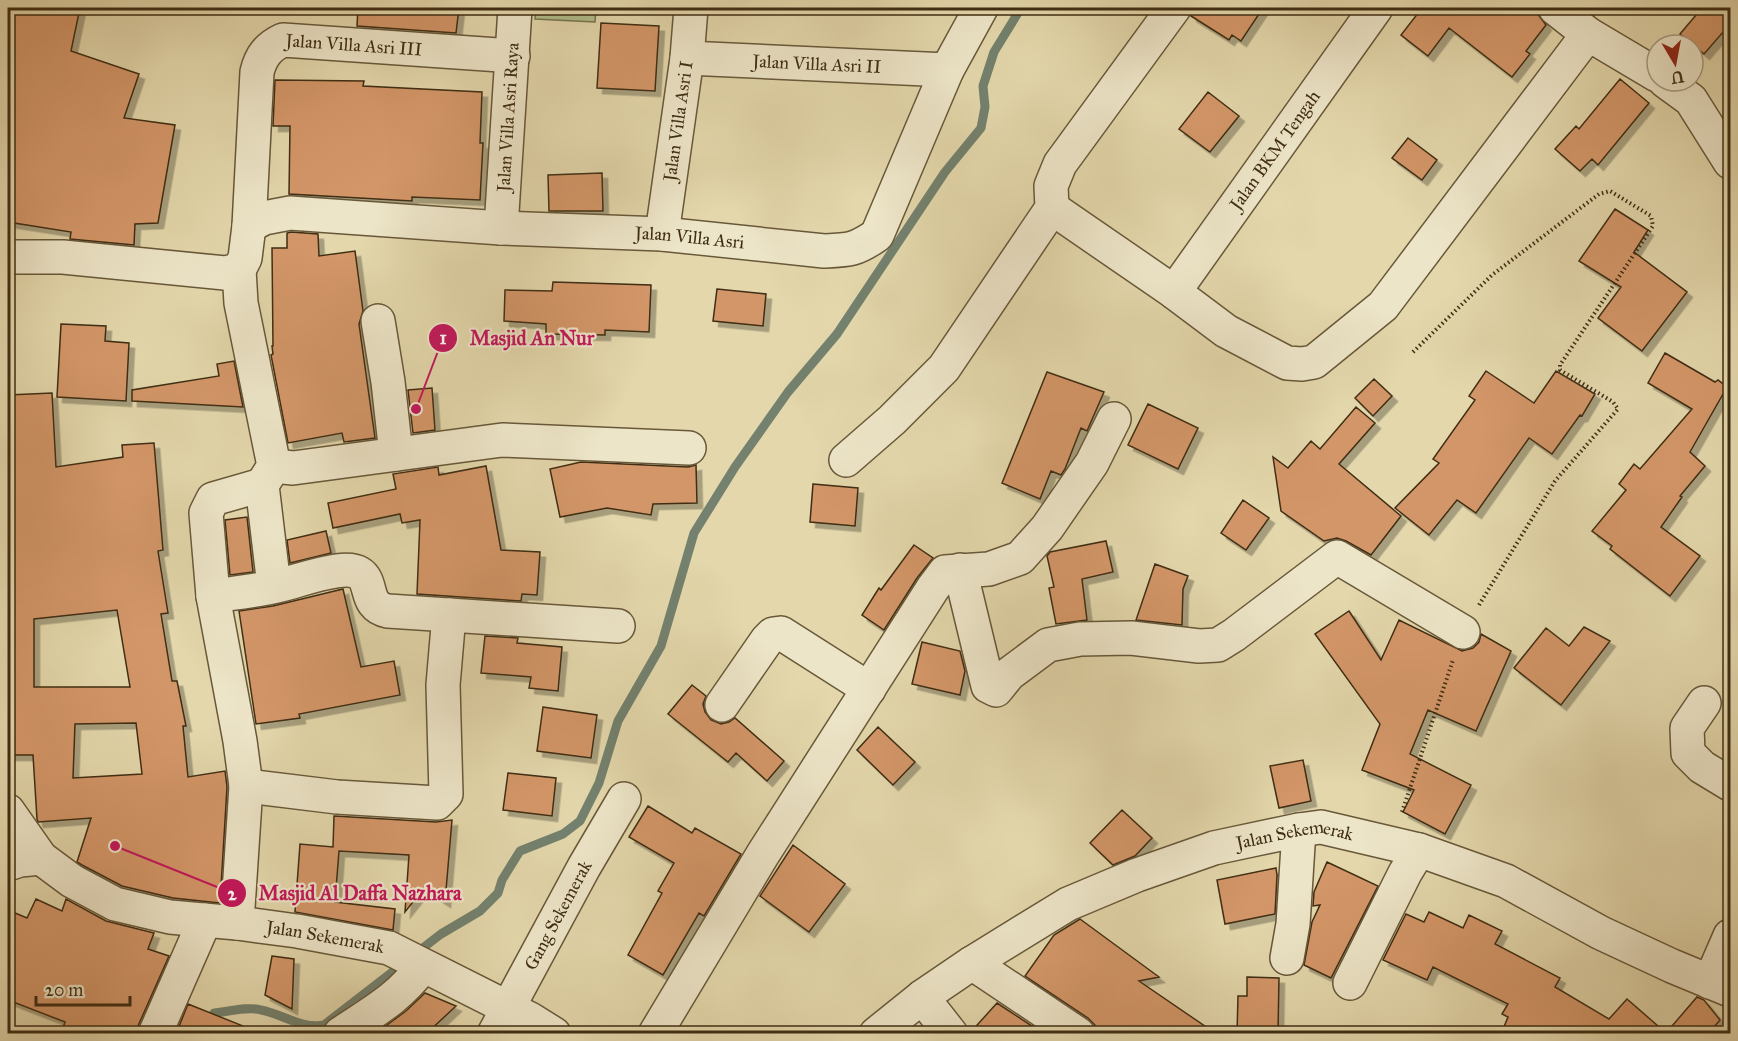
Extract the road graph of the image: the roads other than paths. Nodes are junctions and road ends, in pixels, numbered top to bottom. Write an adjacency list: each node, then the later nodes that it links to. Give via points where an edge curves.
1 (515, 8): 8 (street, Jalan Villa Asri Raya)
2 (691, 8): 9 (street, Jalan Villa Asri I)
3 (981, 8): 11 (street, Jalan Villa Asri)
4 (1174, 8): 14 (street, via 1060,164 1051,186)
5 (1376, 8): 20 (street, Jalan BKM Tengah)
6 (1555, 8): 7 (street)
7 (1588, 34): 10 (street); 20 (street, via 1383,306 1314,362 1287,363 1226,331)
8 (513, 56): 15 (street, Jalan Villa Asri III, via 283,40 270,46 257,72); 16 (street, Jalan Villa Asri Raya)
9 (687, 58): 11 (street, Jalan Villa Asri II); 17 (street, Jalan Villa Asri I)
10 (1645, 68)
11 (947, 70): 17 (street, Jalan Villa Asri, via 877,235 865,244 850,250 824,251)
12 (1681, 93): 13 (street, via 1691,100)
13 (1731, 162)
14 (1052, 208): 20 (street); 25 (street, via 944,368)
15 (249, 226): 16 (street, Jalan Villa Asri, via 264,218 290,213); 19 (street, Jalan Villa Asri III, via 245,258)
16 (501, 228): 17 (street, Jalan Villa Asri)
17 (662, 234)
18 (8, 257): 19 (street, via 63,257 225,273)
19 (239, 270): 26 (street, Jalan Villa Asri III)
20 (1174, 292)
21 (378, 321): 24 (street)
22 (1114, 419): 27 (street, via 1092,463 1047,528 1020,558 989,568)
23 (689, 448): 24 (street, via 502,440)
24 (396, 454): 26 (street, via 293,468)
25 (846, 460)
26 (268, 476): 28 (street, Jalan Villa Asri III); 29 (street, via 213,499 206,513)
27 (960, 570): 32 (street, via 988,686 996,690 1009,674 1048,645 1080,639 1131,638 1218,645 1337,557); 33 (street, via 945,572)
28 (274, 586): 29 (street); 30 (street, via 349,570 360,573 380,609)
29 (213, 596): 37 (street)
30 (449, 615): 31 (street); 37 (street, via 443,686 446,794 437,802 338,797)
31 (618, 626)
32 (1463, 632)
33 (870, 689): 35 (street, via 781,633 767,640); 57 (street, via 763,854)
34 (1704, 703): 36 (street, via 1686,728 1688,753 1702,767)
35 (722, 705)
36 (1731, 784)
37 (246, 786): 45 (street)
38 (624, 799): 53 (street, Gang Sekemerak)
39 (8, 811): 42 (street, Jalan Sekemerak)
40 (1299, 830): 41 (street, Jalan Sekemerak, via 1321,827); 48 (street); 49 (street, Jalan Sekemerak, via 1214,848 1137,875 1068,904)
41 (1419, 850): 50 (street); 51 (street, Jalan Sekemerak, via 1506,881 1601,933)
42 (40, 858): 43 (street); 44 (street, Jalan Sekemerak, via 115,904 170,917)
43 (8, 864)
44 (205, 920): 45 (street, Jalan Sekemerak); 54 (street)
45 (237, 923): 47 (street, Jalan Sekemerak, via 297,930)
46 (1731, 936): 51 (street)
47 (409, 958): 53 (street, Jalan Sekemerak); 55 (street, via 408,986)
48 (1287, 958)
49 (972, 963): 52 (street, Jalan Sekemerak); 60 (street)
50 (1350, 983)
51 (1720, 986)
52 (922, 997): 58 (street, Jalan Sekemerak); 59 (street)
53 (501, 1021): 56 (street, Jalan Sekemerak)
54 (155, 1034)
55 (340, 1034)
56 (554, 1034)
57 (655, 1034)
58 (876, 1034)
59 (951, 1034)
60 (1078, 1034)

